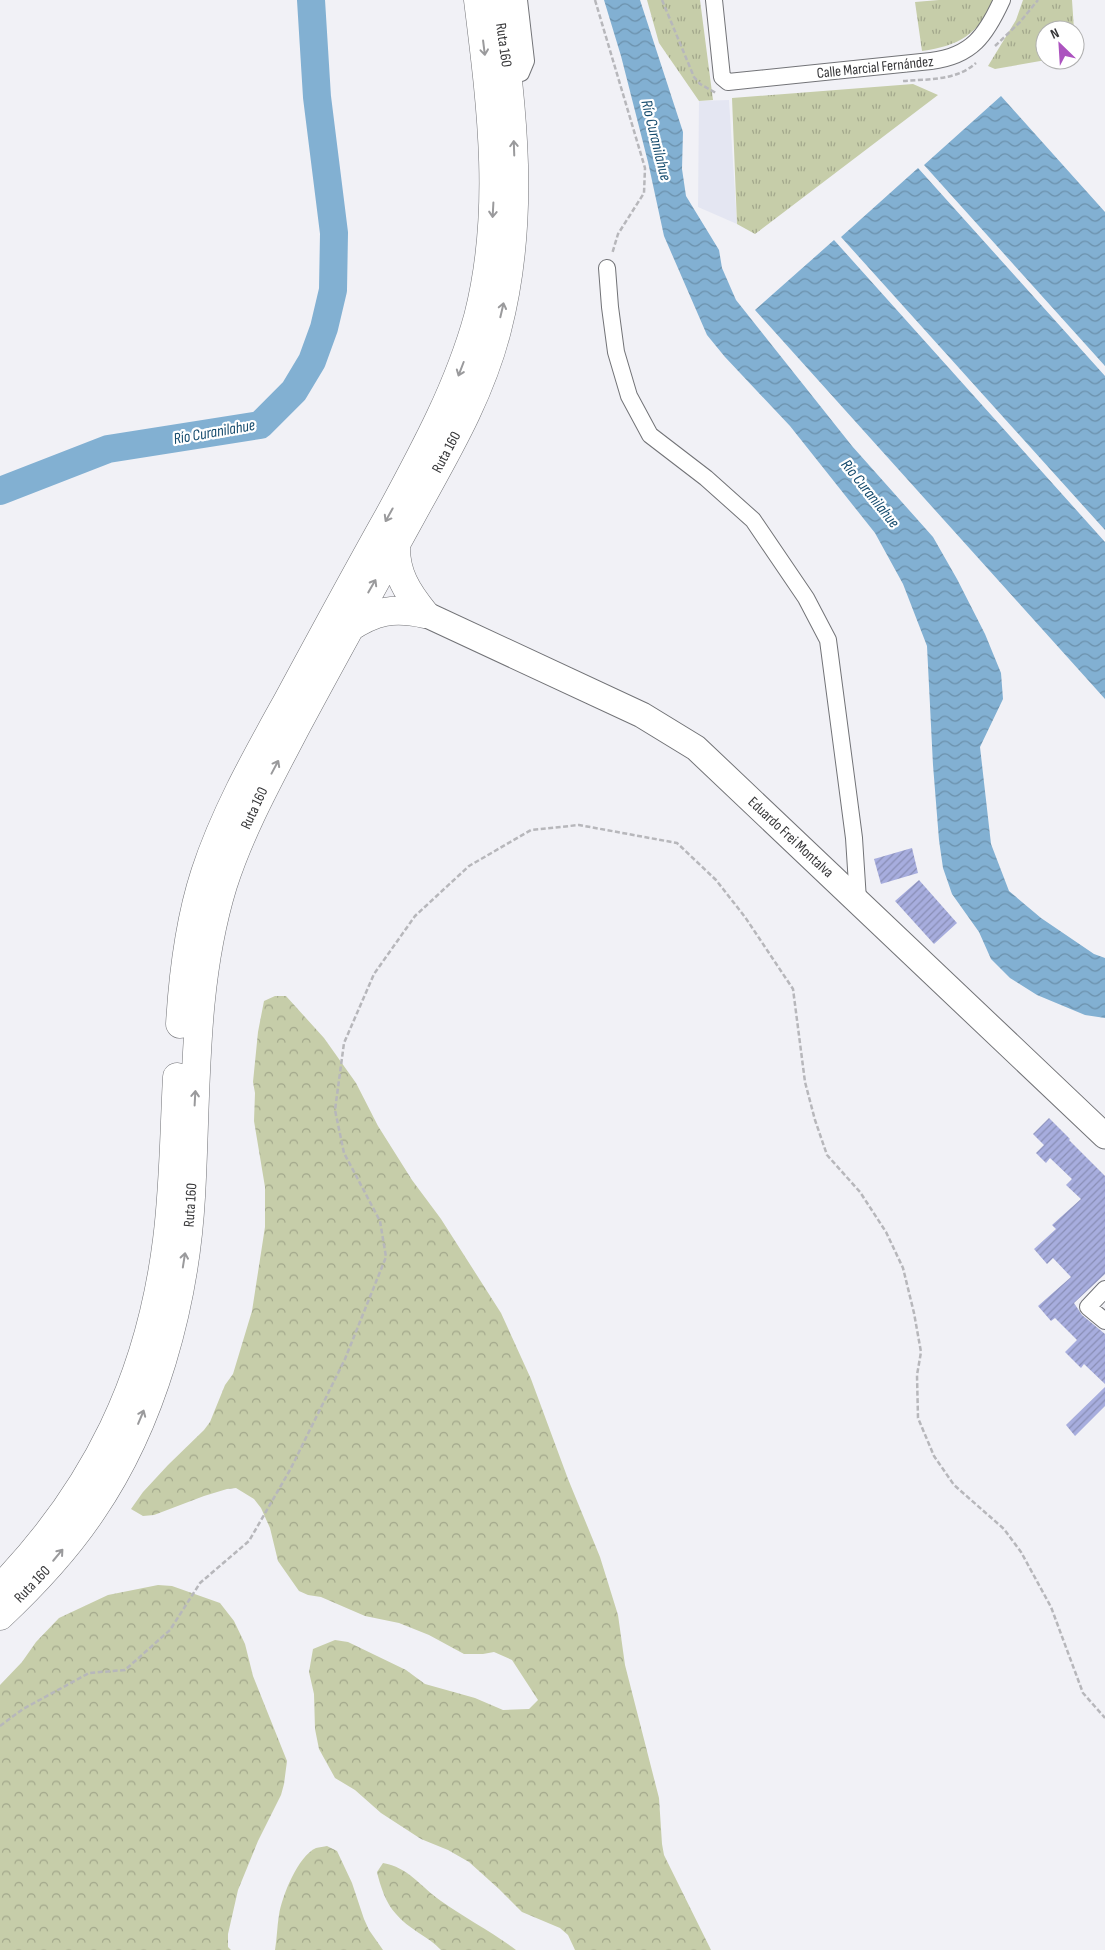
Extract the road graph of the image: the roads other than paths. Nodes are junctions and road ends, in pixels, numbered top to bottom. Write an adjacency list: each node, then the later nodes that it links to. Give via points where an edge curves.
1 (478, 0): 15 (highway, Ruta 160, one-way to 15, via 492,130 493,197 483,293 470,342 431,436 237,795 213,851 197,901 186,955 170,1209 163,1270 150,1329 119,1419 93,1469 63,1516)
2 (498, 0): 6 (highway, Ruta 160)
3 (519, 0): 6 (street, via 526,61 521,73)
4 (714, 0): 5 (street, Calle Marcial Fernández, via 722,77 728,82 942,60 964,51 983,36)
5 (1002, 0)
6 (509, 76): 8 (highway, Ruta 160, one-way to 6, via 467,412 496,332 509,273 514,226 515,151)
7 (607, 268): 11 (street, via 616,352 629,396 650,435 753,520 806,598 828,640 854,838)
8 (396, 544): 9 (highway, via 401,579); 10 (highway, Ruta 160, one-way to 8)
9 (424, 614): 10 (highway, via 388,611); 11 (main road, Eduardo Frei Montalva, via 642,715 696,748)
10 (349, 628): 16 (highway, Ruta 160, one-way to 10, via 45,1571 95,1507 130,1442 154,1382 174,1316 185,1257 202,986 219,900 235,851 260,794)
11 (858, 900): 12 (main road, Eduardo Frei Montalva)
12 (1105, 1136)
13 (1105, 1290): 14 (street, via 1088,1307)
14 (1105, 1321)
15 (0, 1588)
16 (0, 1616)

